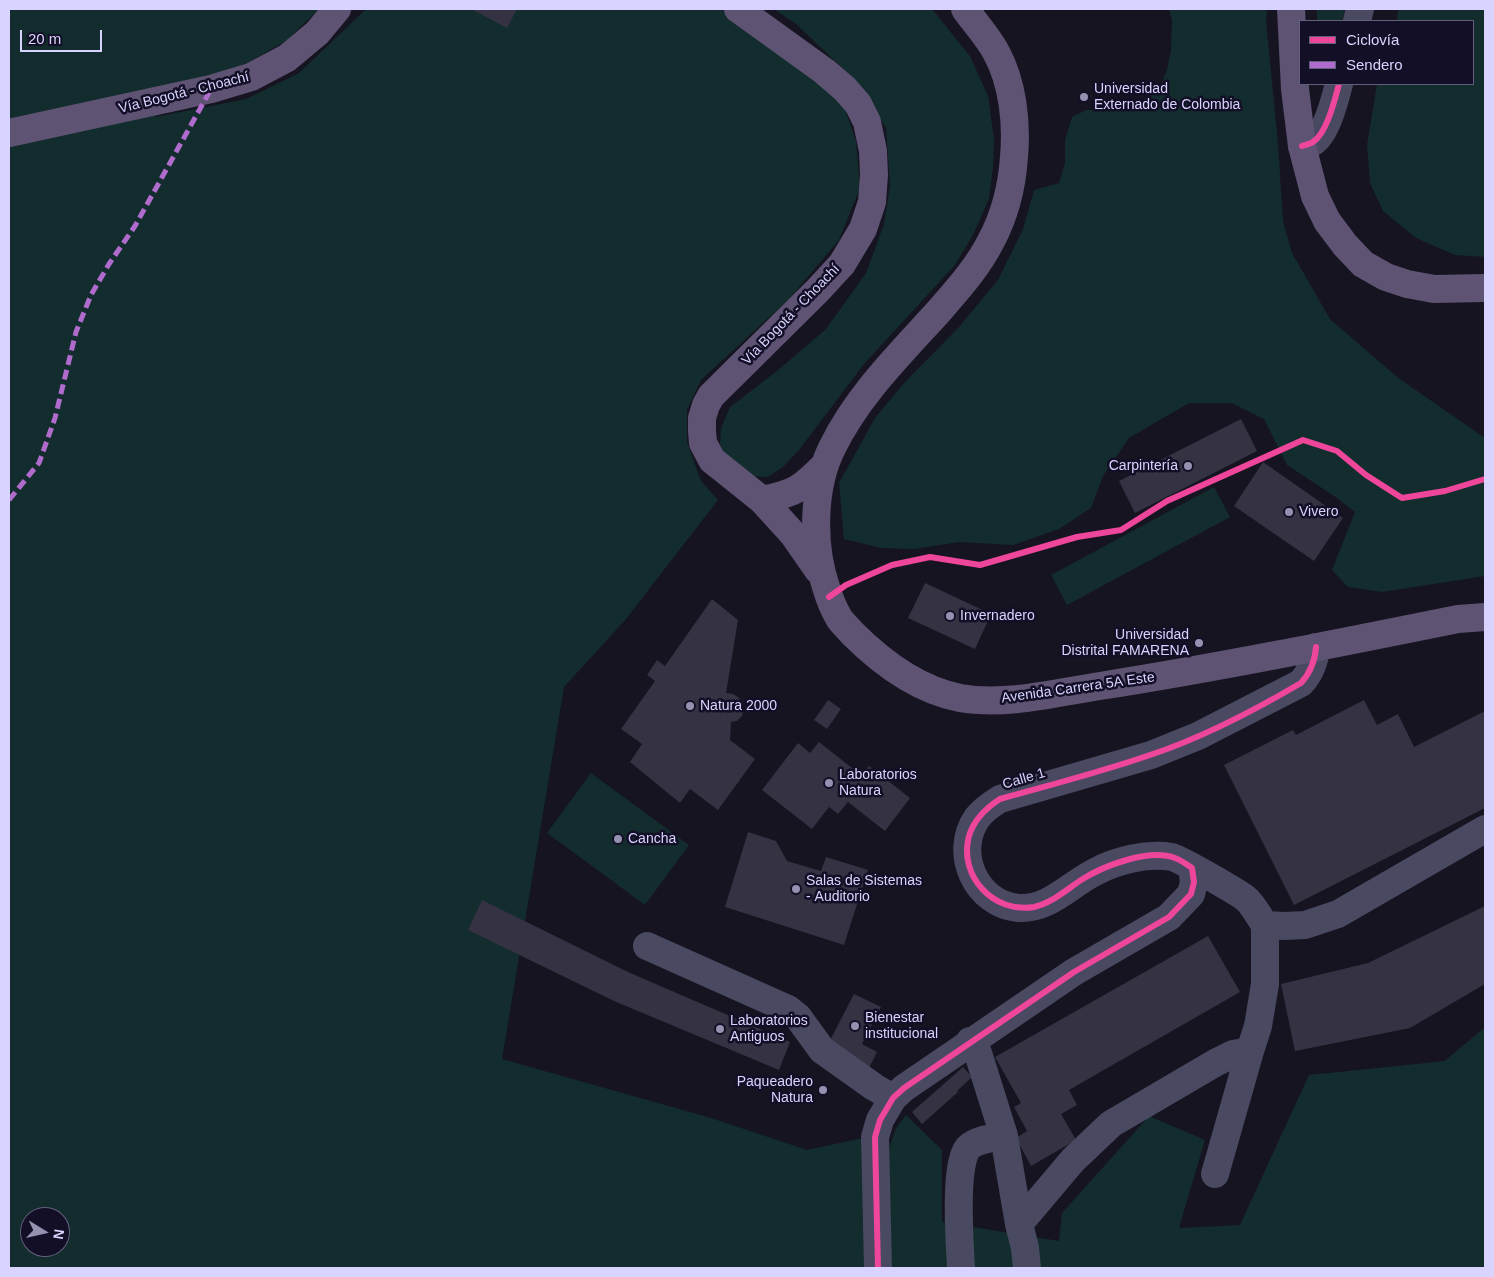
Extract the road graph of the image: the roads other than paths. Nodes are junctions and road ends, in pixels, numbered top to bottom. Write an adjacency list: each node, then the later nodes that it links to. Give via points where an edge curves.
1 (337, 9): 6 (main road, Vía Bogotá - Choachí, via 317,33 287,58 251,77 211,89)
2 (738, 9): 10 (main road, Vía Bogotá - Choachí, via 845,90 868,122 874,151 872,202 863,228 842,264 711,396 706,405 702,418 703,443 712,460)
3 (965, 9): 9 (main road, Avenida Carrera 5A Este, via 997,53 1011,99 1015,147 1009,195 992,241 979,262 872,386 835,442)
4 (1291, 9): 7 (main road)
5 (1339, 85): 7 (street, via 1320,134 1314,142)
6 (9, 133)
7 (1302, 146): 8 (main road, via 1315,196 1327,221 1363,264 1407,284 1434,289)
8 (1485, 288)
9 (825, 465): 10 (main road, via 794,492); 11 (main road, Avenida Carrera 5A Este, via 816,513 816,536)
10 (762, 500): 11 (main road, Vía Bogotá - Choachí, via 793,534)
11 (826, 587): 13 (main road, Avenida Carrera 5A Este, via 840,620 868,650 916,682 962,698 1014,700)
12 (1485, 617): 13 (main road, Avenida Carrera 5A Este, via 1458,619)
13 (1316, 647): 15 (street, Calle 1, via 1315,661 1308,676 1289,690 1198,736 1151,755 1000,799 978,818 967,845 968,864 982,890 998,902 1016,908 1045,903 1094,872 1126,861 1159,856 1175,858)
14 (1485, 829): 16 (street, via 1338,914 1305,925)
15 (1192, 868): 16 (street, Calle 1, via 1246,899); 18 (street, via 1194,882 1191,894 1169,917 1074,972)
16 (1265, 925): 19 (street, via 1265,984)
17 (647, 946): 20 (street, via 788,1009 822,1050)
18 (970, 1041): 20 (street); 21 (street, via 978,1053)
19 (1250, 1051): 22 (street); 23 (street, via 1233,1054 1215,1063 1111,1124 1073,1160)
20 (893, 1098): 24 (street, via 880,1120 875,1137)
21 (1004, 1136): 23 (street); 25 (street, via 987,1139 964,1152 959,1188)
22 (1215, 1174)
23 (1019, 1224): 26 (street)
24 (878, 1268)
25 (961, 1268)
26 (1027, 1268)

